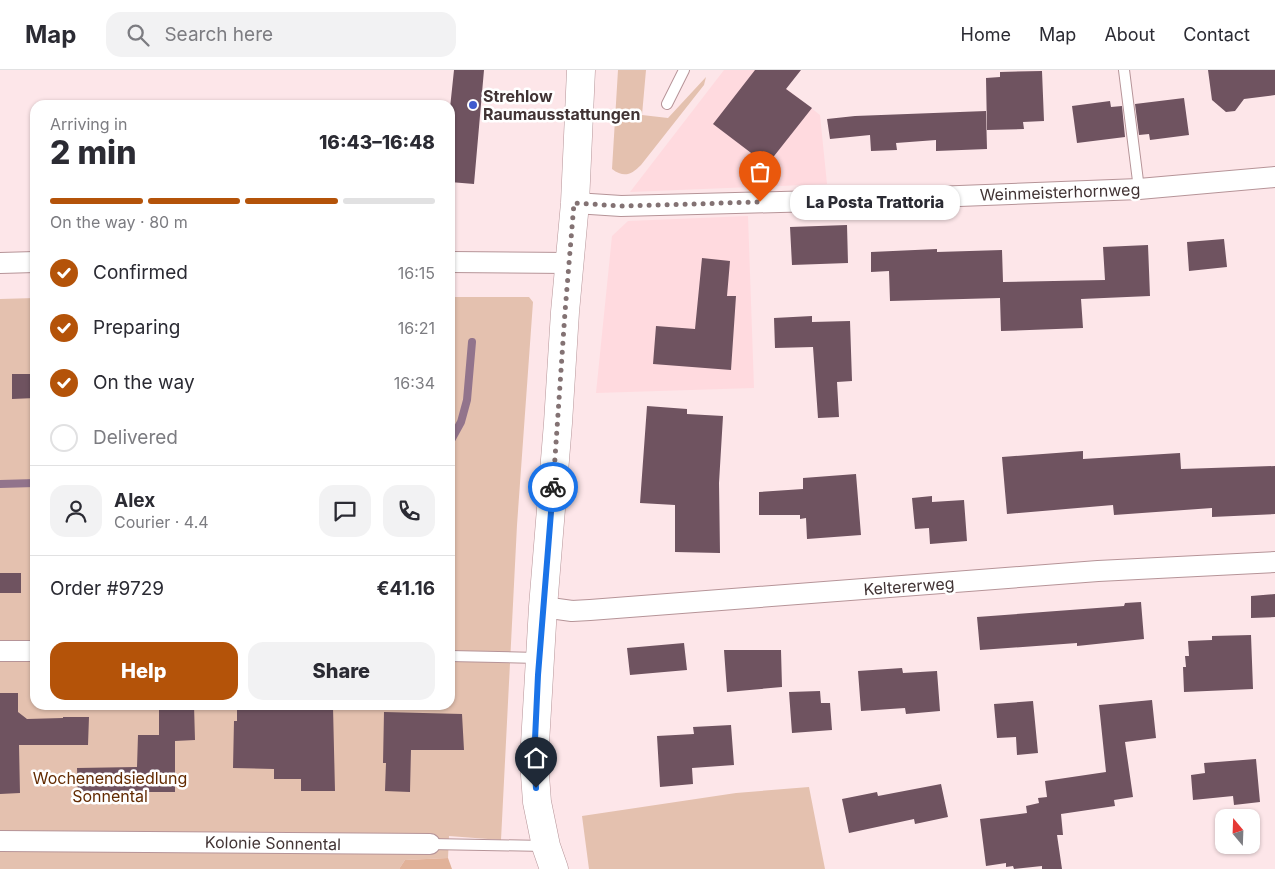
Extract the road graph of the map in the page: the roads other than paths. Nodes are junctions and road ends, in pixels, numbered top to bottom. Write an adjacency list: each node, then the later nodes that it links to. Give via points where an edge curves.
1 (581, 70): 7 (main road)
2 (684, 70): 4 (lane)
3 (1124, 70): 6 (lane)
4 (667, 104)
5 (1275, 177): 6 (street, Weinmeisterhornweg)
6 (1139, 189): 7 (street, Weinmeisterhornweg, via 684,205)
7 (574, 203): 11 (main road)
8 (30, 262): 10 (street)
9 (455, 262): 11 (street)
10 (0, 263)
11 (569, 263): 13 (main road)
12 (1275, 562): 13 (street, Keltererweg, via 1098,571 590,610)
13 (543, 607): 17 (main road)
14 (0, 651): 15 (street)
15 (30, 651)
16 (455, 656): 17 (lane)
17 (539, 658): 20 (main road, via 534,761 537,802)
18 (0, 841): 19 (street, Kolonie Sonnental)
19 (430, 844): 20 (lane, Kolonie Sonnental)
20 (550, 858)

